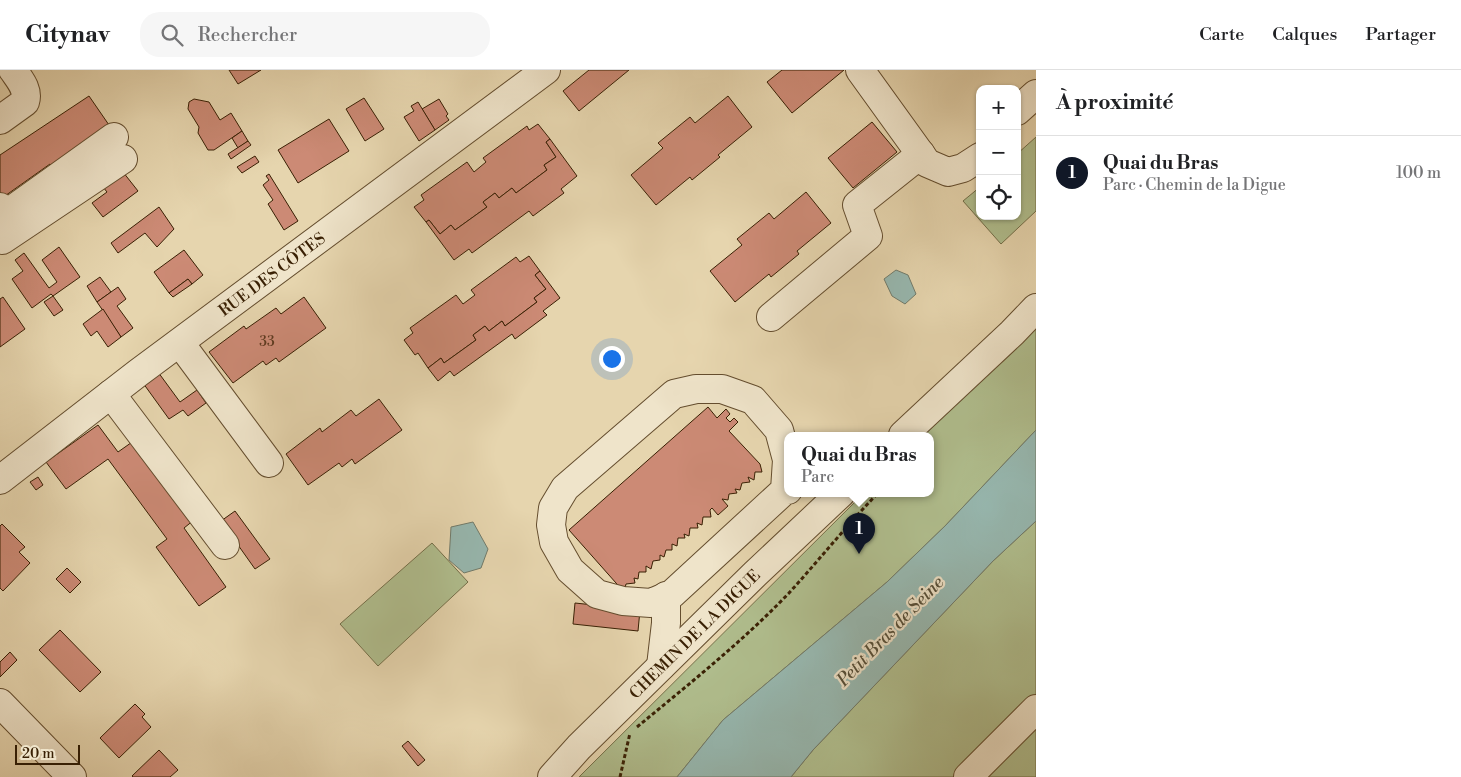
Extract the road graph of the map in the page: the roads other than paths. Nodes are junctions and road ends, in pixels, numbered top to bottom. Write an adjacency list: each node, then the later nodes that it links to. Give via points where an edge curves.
1 (13, 70): 6 (street, via 25,87 26,99)
2 (546, 70): 13 (street, RUE DES CÔTES)
3 (860, 70): 7 (street)
4 (1036, 94): 5 (street)
5 (1021, 107)
6 (0, 120)
7 (921, 154): 8 (street, via 927,162 948,172); 12 (street, via 857,206 868,236)
8 (976, 160)
9 (0, 207): 10 (street, via 12,210 118,148 2,240)
10 (0, 237)
11 (1036, 308): 15 (street)
12 (771, 317)
13 (180, 343): 14 (street, RUE DES CÔTES); 17 (street)
14 (111, 394): 18 (street, RUE DES CÔTES); 21 (street)
15 (906, 432)
16 (784, 449): 22 (street, via 779,430 753,400 722,389 696,389 674,394 565,488 553,508 552,525 554,542 570,570 597,594 623,602 651,602)
17 (269, 463)
18 (0, 480)
19 (784, 492): 22 (street)
20 (837, 497): 23 (street, CHEMIN DE LA DIGUE)
21 (225, 545)
22 (666, 596): 23 (street)
23 (661, 666): 27 (street, CHEMIN DE LA DIGUE)
24 (0, 703): 26 (street)
25 (1036, 709): 28 (street)
26 (72, 777)
27 (552, 777)
28 (968, 777)

